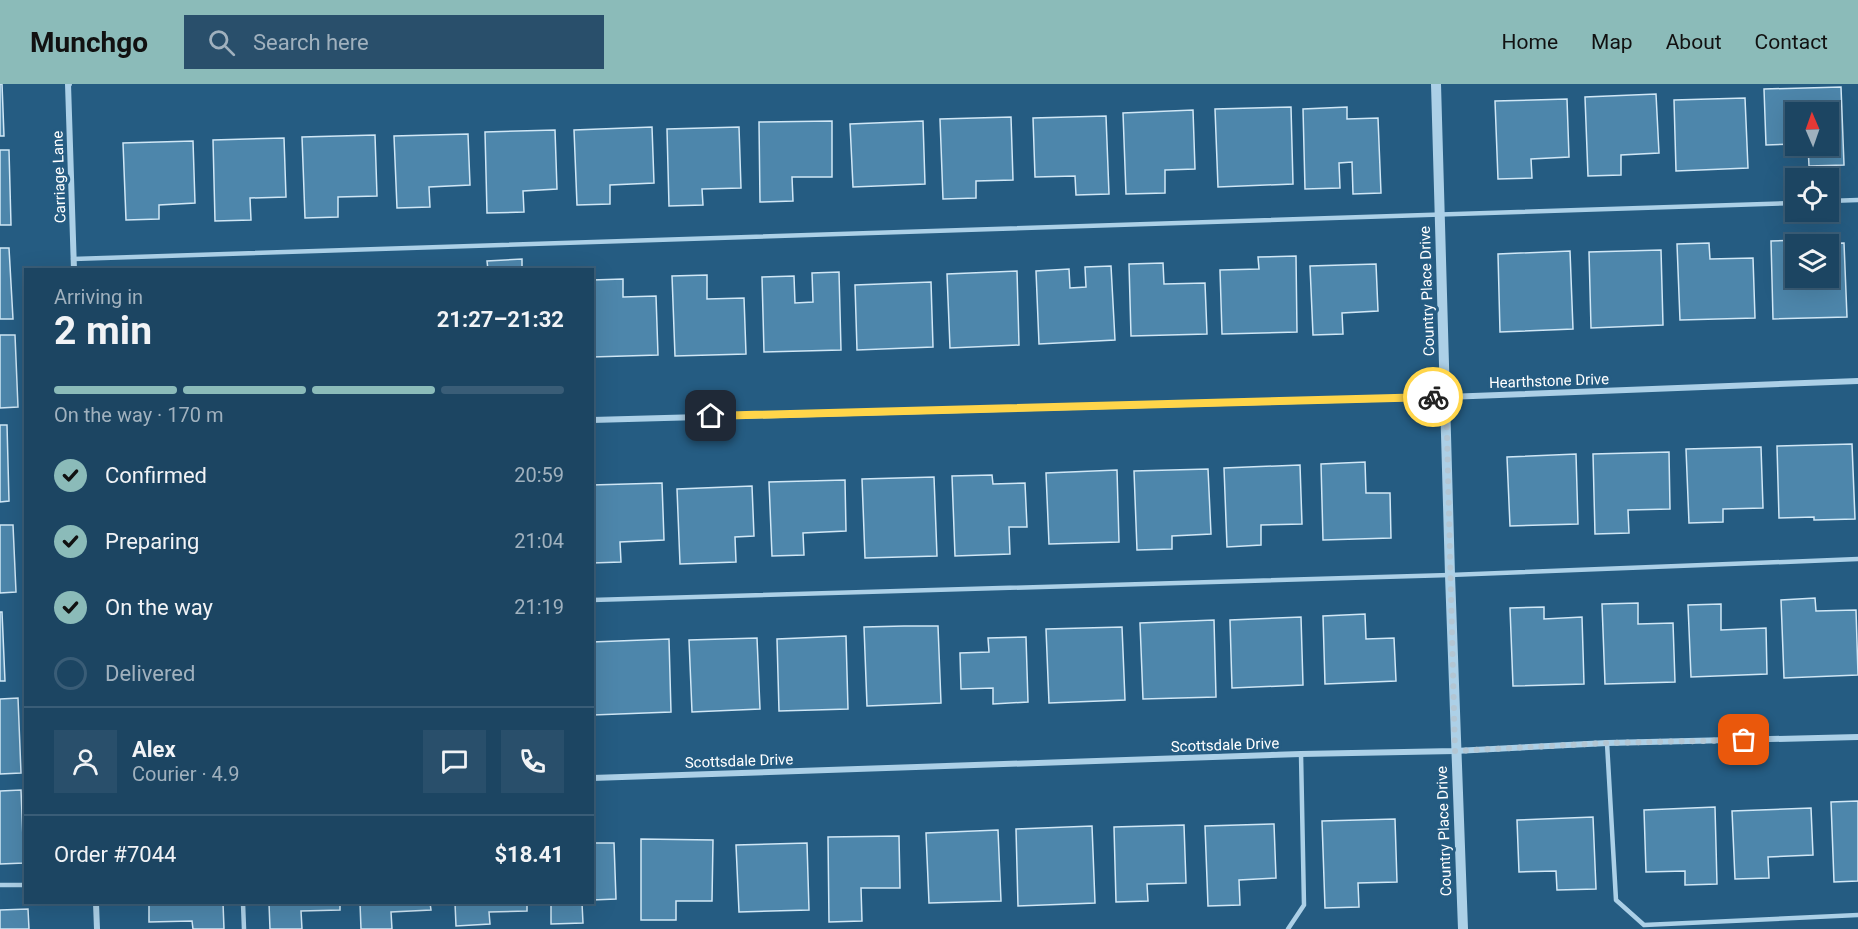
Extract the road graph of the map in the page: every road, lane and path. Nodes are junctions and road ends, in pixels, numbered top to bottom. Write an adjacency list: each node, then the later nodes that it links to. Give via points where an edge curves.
1 (68, 84): 7 (street, Carriage Lane)
2 (1436, 84): 6 (street, Country Place Drive)
3 (1858, 200): 4 (lane)
4 (1839, 201)
5 (1785, 202): 6 (lane)
6 (1439, 216): 7 (lane); 10 (street, Country Place Drive)
7 (73, 259): 8 (street, Carriage Lane)
8 (74, 268)
9 (1858, 381): 10 (street, Hearthstone Drive)
10 (1446, 397): 11 (street, Hearthstone Drive); 13 (street, Country Place Drive)
11 (594, 420)
12 (1858, 559): 13 (lane)
13 (1450, 575): 14 (lane); 17 (street, Country Place Drive)
14 (594, 600)
15 (1858, 737): 16 (street, Scottsdale Drive)
16 (1607, 743): 17 (street, Scottsdale Drive); 24 (lane, via 1616,900 1644,925)
17 (1455, 751): 18 (street, Scottsdale Drive); 28 (street, Country Place Drive)
18 (1301, 754): 19 (street, Scottsdale Drive); 27 (lane, via 1304,906)
19 (594, 778)
20 (0, 885): 21 (lane)
21 (24, 885)
22 (96, 904): 25 (street)
23 (243, 904): 26 (lane)
24 (1858, 915)
25 (97, 929)
26 (244, 929)
27 (1288, 929)
28 (1463, 929)

